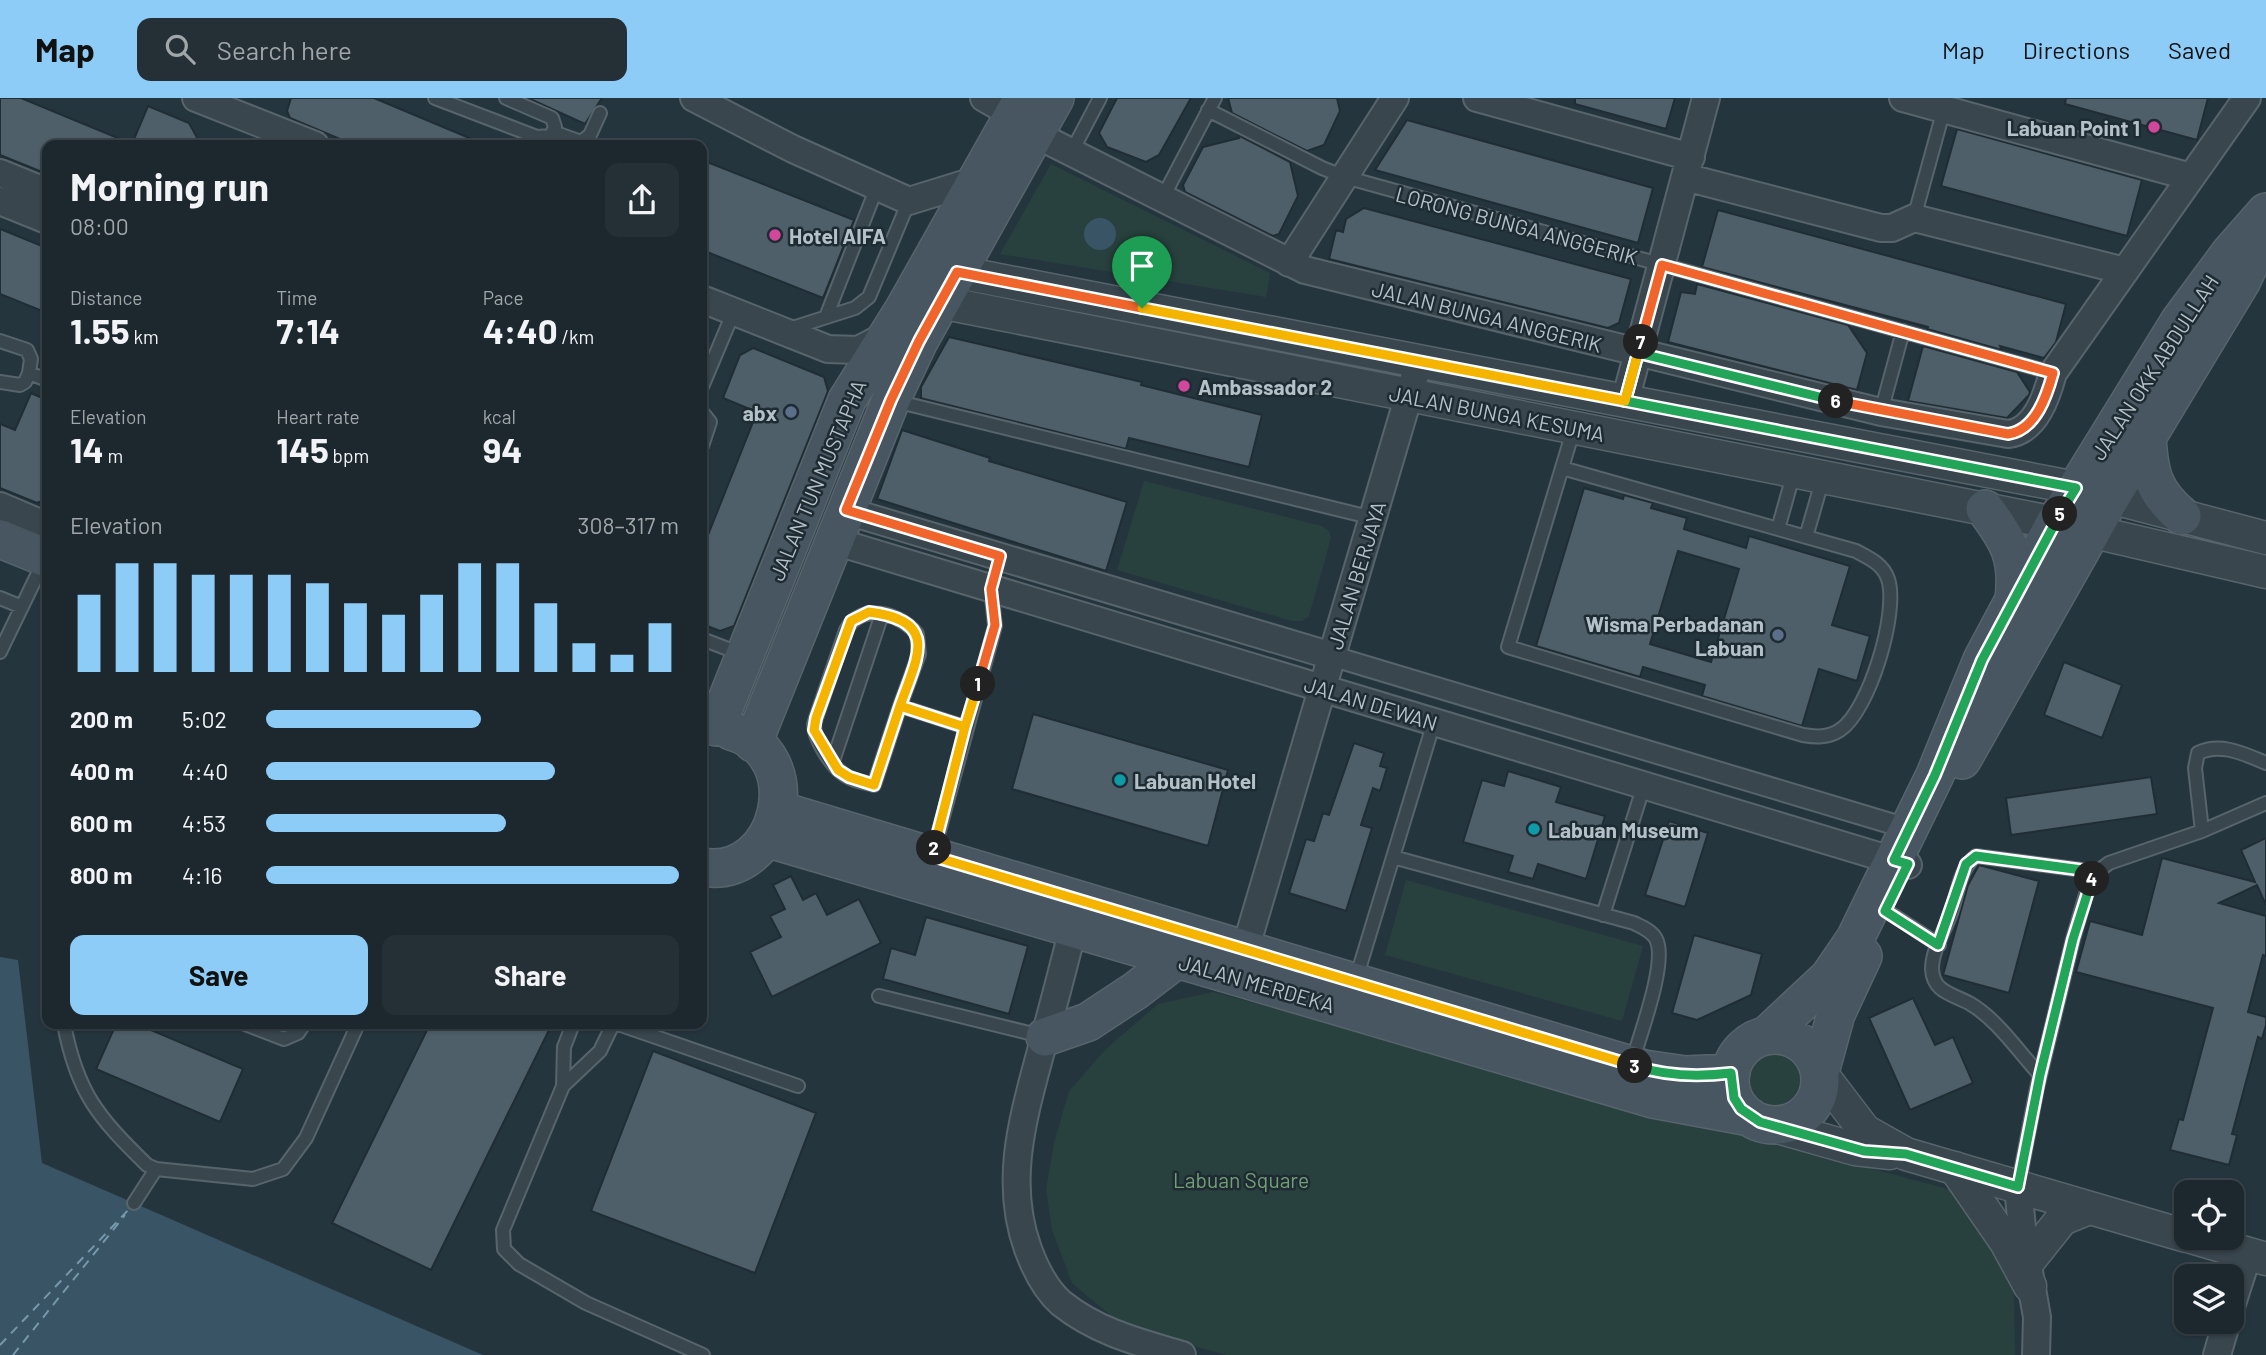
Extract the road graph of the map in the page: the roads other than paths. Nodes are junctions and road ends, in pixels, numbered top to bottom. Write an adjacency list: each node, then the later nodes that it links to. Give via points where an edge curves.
1 (196, 98): 13 (street)
2 (435, 98): 18 (lane, via 541,139)
3 (506, 98): 18 (lane, via 550,116)
4 (694, 98): 28 (street)
5 (1055, 98): 16 (main road, JALAN TUN MUSTAPHA)
6 (1100, 98): 22 (lane)
7 (1215, 98): 15 (lane)
8 (1395, 98): 25 (street)
9 (1477, 98): 23 (street)
10 (1706, 98): 23 (street)
11 (1903, 98): 14 (street)
12 (2247, 98): 26 (street)
13 (250, 108): 19 (street)
14 (1944, 109): 26 (street); 35 (lane)
15 (1208, 110): 25 (lane, LORONG BUNGA ANGGERIK); 30 (lane)
16 (1014, 111): 22 (street, JALAN BUNGA ANGGERIK); 27 (main road, JALAN TUN MUSTAPHA); 40 (main road, JALAN TUN MUSTAPHA)
17 (600, 113): 21 (lane)
18 (554, 132): 20 (lane)
19 (306, 140)
20 (576, 140)
21 (584, 140)
22 (1071, 153): 30 (street, JALAN BUNGA ANGGERIK)
23 (1688, 167): 35 (street, via 1881,228); 38 (street)
24 (0, 173): 29 (street)
25 (1345, 177): 37 (street); 38 (lane, LORONG BUNGA ANGGERIK)
26 (2191, 177): 39 (street)
27 (977, 180): 32 (street); 46 (main road, JALAN TUN MUSTAPHA)
28 (877, 187): 32 (street); 43 (lane)
29 (42, 190)
30 (1162, 199): 37 (street, JALAN BUNGA ANGGERIK)
31 (0, 201): 34 (street)
32 (909, 201): 43 (lane, via 869,298)
33 (2266, 212): 65 (main road, JALAN OKK ABDULLAH, via 2179,323)
34 (42, 218)
35 (1914, 218): 39 (street)
36 (2266, 231): 62 (main road, JALAN OKK ABDULLAH, via 2241,282)
37 (1289, 263): 48 (street, JALAN BUNGA ANGGERIK)
38 (1662, 265): 45 (lane, LORONG BUNGA ANGGERIK); 48 (street)
39 (2125, 271): 51 (street)
40 (949, 287): 49 (street, JALAN BUNGA KESUMA); 55 (street, JALAN BUNGA KESUMA); 56 (main road, JALAN TUN MUSTAPHA)
41 (707, 301): 42 (street)
42 (734, 311): 44 (street); 52 (lane)
43 (826, 317): 44 (lane)
44 (782, 331): 46 (street, via 842,351 865,347)
45 (1903, 331): 51 (lane, LORONG BUNGA ANGGERIK); 58 (lane)
46 (887, 335): 90 (main road, JALAN TUN MUSTAPHA, via 846,401)
47 (0, 341): 50 (lane, via 30,354)
48 (1638, 353): 57 (street); 58 (street, JALAN BUNGA ANGGERIK)
49 (1419, 361): 55 (street, JALAN BERJAYA); 57 (street, JALAN BUNGA KESUMA)
50 (29, 373): 53 (lane); 54 (lane, via 20,385)
51 (2053, 373): 58 (street, JALAN BUNGA ANGGERIK, via 2044,403 2024,428 2014,433)
52 (707, 375)
53 (42, 378)
54 (0, 382)
55 (1409, 396): 60 (street, JALAN BUNGA KESUMA); 70 (street, JALAN BERJAYA)
56 (891, 400): 70 (lane); 72 (main road, JALAN TUN MUSTAPHA)
57 (1625, 401): 65 (street, JALAN BUNGA KESUMA)
58 (1881, 412)
59 (707, 414): 61 (lane)
60 (1574, 428): 63 (lane); 64 (street, JALAN BUNGA KESUMA)
61 (707, 431)
62 (2147, 436): 66 (main road, JALAN OKK ABDULLAH); 69 (main road, via 2155,484 2165,502)
63 (1562, 468): 73 (lane); 75 (lane, via 1508,647 1803,735 1829,736 1862,704 1886,631 1890,595 1884,573 1871,558)
64 (1808, 475): 68 (street, JALAN BUNGA KESUMA); 73 (lane); 75 (lane)
65 (2076, 488): 66 (street, JALAN BUNGA KESUMA); 71 (main road, JALAN OKK ABDULLAH)
66 (2111, 497): 69 (street, JALAN BUNGA KESUMA); 74 (main road, JALAN OKK ABDULLAH)
67 (0, 506): 78 (street)
68 (1986, 509): 71 (street, JALAN BUNGA KESUMA); 85 (main road, via 2012,550)
69 (2182, 516): 76 (street, JALAN BUNGA KESUMA)
70 (1373, 518): 91 (street, JALAN BERJAYA)
71 (2055, 523): 74 (street, JALAN BUNGA KESUMA); 85 (main road, JALAN OKK ABDULLAH)
72 (840, 526): 80 (street, JALAN DEWAN); 83 (street, JALAN DEWAN); 97 (main road, JALAN TUN MUSTAPHA)
73 (1778, 529): 75 (lane)
74 (2092, 532): 82 (street, JALAN BUNGA KESUMA); 104 (main road, JALAN OKK ABDULLAH)
75 (1806, 537)
76 (2266, 538)
77 (0, 539): 79 (main road)
78 (42, 543)
79 (42, 546)
80 (1000, 556): 83 (street); 91 (street, JALAN DEWAN)
81 (42, 559): 86 (lane)
82 (2266, 572)
83 (991, 589): 92 (street, JALAN DEWAN); 95 (lane, via 995,625)
84 (0, 597): 86 (lane)
85 (2014, 600): 104 (main road, JALAN OKK ABDULLAH, via 1982,660)
86 (22, 607): 89 (lane)
87 (882, 614): 93 (lane, via 911,626 920,644); 98 (lane); 98 (lane, via 869,612 851,621 816,718 816,736)
88 (707, 641): 90 (lane)
89 (0, 652)
90 (744, 656): 96 (main road, JALAN TUN MUSTAPHA)
91 (1332, 656): 92 (street, JALAN BERJAYA); 104 (street, JALAN DEWAN)
92 (1322, 688): 94 (street, JALAN DEWAN); 113 (street, JALAN BERJAYA)
93 (900, 706): 95 (lane); 98 (lane, via 874,785 843,774)
94 (1434, 722): 100 (street, JALAN DEWAN); 106 (lane)
95 (965, 727): 105 (lane)
96 (709, 728): 97 (main road, via 735,732)
97 (753, 743): 102 (main road, via 775,773 779,791)
98 (833, 761)
99 (2266, 763): 103 (lane, via 2221,747 2198,753 2194,768)
100 (1644, 785): 104 (street, JALAN DEWAN); 110 (lane)
101 (2266, 803): 103 (lane)
102 (772, 824): 105 (main road, JALAN MERDEKA); 107 (main road, via 750,855 730,865); 111 (main road, JALAN MERDEKA)
103 (2202, 831): 108 (lane, via 2109,863)
104 (1904, 851): 109 (main road, JALAN OKK ABDULLAH); 124 (main road, JALAN OKK ABDULLAH, via 1841,961)
105 (932, 856): 113 (main road, JALAN MERDEKA)
106 (1393, 857): 110 (lane); 115 (lane)
107 (707, 867)
108 (2097, 872): 112 (lane, via 1976,856 1966,864); 129 (lane, via 2073,939)
109 (1885, 911): 112 (lane); 127 (main road, JALAN OKK ABDULLAH, via 1836,1014)
110 (1603, 915): 126 (lane, via 1647,929 1660,952)
111 (1073, 929): 114 (main road, JALAN MERDEKA); 125 (street)
112 (1938, 945): 129 (lane, via 1932,969 1938,987 1987,1017)
113 (1245, 950): 115 (main road, JALAN MERDEKA)
114 (1177, 959): 125 (main road, via 1088,1022); 132 (main road, JALAN MERDEKA, via 1653,1099)
115 (1355, 982): 126 (main road, JALAN MERDEKA)
116 (879, 996): 125 (lane)
117 (65, 1029): 135 (lane, via 80,1084 96,1112)
118 (258, 1029): 119 (lane, via 284,1039)
119 (301, 1029)
120 (356, 1029): 135 (lane, via 306,1138 284,1169 253,1180)
121 (571, 1029): 130 (lane, via 564,1047)
122 (612, 1029): 130 (lane, via 600,1051)
123 (630, 1029): 131 (lane)
124 (1766, 1036): 127 (main road, via 1794,1039 1806,1047); 128 (main road, via 1743,1049)
125 (1045, 1037): 146 (street, via 1016,1163 1022,1234 1035,1270 1059,1301 1091,1324)
126 (1631, 1065): 128 (main road, JALAN MERDEKA, via 1664,1073)
127 (1820, 1072): 132 (main road, via 1817,1099 1808,1111 1798,1119); 133 (street, JALAN MERDEKA, via 1865,1131)
128 (1731, 1073): 132 (main road, via 1734,1098)
129 (2040, 1075): 136 (lane)
130 (563, 1086): 145 (lane, via 503,1230 505,1249 519,1264 586,1303)
131 (797, 1086)
132 (1760, 1121): 133 (street, JALAN MERDEKA, via 1864,1151)
133 (1906, 1154): 134 (street, JALAN MERDEKA)
134 (1955, 1168): 136 (street, JALAN MERDEKA); 142 (street)
135 (156, 1169): 137 (lane)
136 (2018, 1187): 138 (street, JALAN MERDEKA); 142 (street)
137 (134, 1203)
138 (2089, 1208): 139 (street, JALAN MERDEKA); 142 (street, via 2062,1219)
139 (2174, 1233)
140 (2235, 1250): 141 (street, JALAN MERDEKA)
141 (2257, 1256): 143 (street)
142 (2029, 1275): 147 (street)
143 (2244, 1282)
144 (2223, 1334): 148 (street)
145 (703, 1355)
146 (1182, 1355)
147 (2036, 1355)
148 (2217, 1355)

